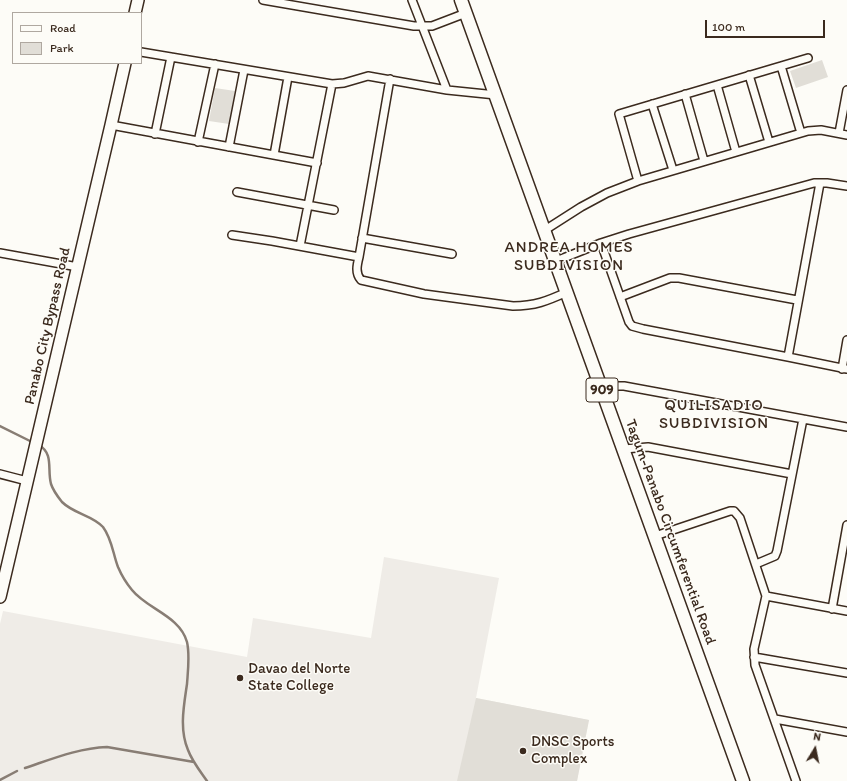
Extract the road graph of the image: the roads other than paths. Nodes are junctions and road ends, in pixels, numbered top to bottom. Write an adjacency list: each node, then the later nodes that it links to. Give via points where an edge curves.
1 (138, 0): 5 (main road)
2 (263, 0): 7 (street)
3 (412, 0): 7 (street)
4 (461, 0): 6 (main road, Tagum-Panabo Circumferential Road / 909)
5 (136, 12)
6 (466, 13): 7 (street, via 432,26); 23 (main road, Tagum-Panabo Circumferential Road / 909)
7 (422, 26): 20 (street)
8 (142, 52): 9 (street)
9 (171, 57): 12 (street); 28 (street)
10 (808, 58): 13 (street)
11 (125, 64): 25 (main road, Panabo City Bypass Road)
12 (215, 64): 14 (street); 30 (street)
13 (781, 66): 15 (street); 26 (street)
14 (244, 70): 16 (street); 32 (street)
15 (749, 75): 19 (street); 31 (street)
16 (288, 77): 18 (street); 34 (street)
17 (390, 79): 18 (street, via 368,76); 20 (street); 46 (street)
18 (332, 84): 36 (street)
19 (717, 85): 22 (street); 33 (street)
20 (447, 90): 23 (street)
21 (847, 90): 27 (street)
22 (684, 94): 24 (street); 35 (street)
23 (496, 95): 44 (main road, Tagum-Panabo Circumferential Road / 909)
24 (652, 104): 37 (street); 38 (street, via 619,114)
25 (111, 125): 28 (street); 53 (main road, Panabo City Bypass Road)
26 (801, 132): 27 (street, via 821,130); 31 (street)
27 (839, 133): 29 (street)
28 (155, 134): 30 (street)
29 (847, 135)
30 (198, 142): 32 (street)
31 (769, 142): 33 (street)
32 (230, 147): 34 (street)
33 (736, 152): 35 (street)
34 (274, 155): 36 (street)
35 (704, 161): 37 (street)
36 (317, 163): 42 (street)
37 (673, 170): 38 (street)
38 (638, 181): 44 (street, via 607,193)
39 (820, 183): 40 (street); 47 (street); 56 (street)
40 (847, 186)
41 (237, 192): 42 (street)
42 (309, 205): 43 (street); 48 (street)
43 (334, 210)
44 (545, 230): 52 (main road, Tagum-Panabo Circumferential Road / 909)
45 (232, 235): 48 (street)
46 (362, 238): 50 (street); 51 (street)
47 (601, 242): 52 (street); 55 (street)
48 (300, 246): 51 (street)
49 (0, 253): 53 (street)
50 (452, 254)
51 (359, 257): 54 (street, via 357,270 360,280 424,294 527,306)
52 (556, 261): 54 (main road, Tagum-Panabo Circumferential Road / 909)
53 (78, 267): 66 (main road, Panabo City Bypass Road)
54 (567, 292): 60 (main road, Tagum-Panabo Circumferential Road / 909)
55 (620, 297): 56 (street, via 670,278 679,278); 58 (street, via 629,322 637,328)
56 (797, 300): 58 (street)
57 (847, 340): 59 (street)
58 (788, 356): 59 (street)
59 (844, 369)
60 (602, 390): 61 (street, via 624,386); 63 (main road, Tagum-Panabo Circumferential Road / 909)
61 (803, 419): 62 (street); 65 (street)
62 (847, 427)
63 (624, 449): 65 (street, via 648,448); 68 (main road, Tagum-Panabo Circumferential Road / 909)
64 (0, 474): 66 (street)
65 (792, 474): 69 (street, via 776,553 772,558)
66 (27, 481): 71 (main road, Panabo City Bypass Road)
67 (847, 525): 72 (street)
68 (655, 536): 69 (street, via 734,511 740,518); 78 (main road, Tagum-Panabo Circumferential Road / 909)
69 (756, 564): 70 (street)
70 (766, 596): 72 (street); 74 (street)
71 (0, 597)
72 (832, 608): 73 (street)
73 (847, 611)
74 (754, 657): 75 (street); 76 (street, via 757,674)
75 (847, 672)
76 (775, 719): 77 (street); 79 (street)
77 (847, 732)
78 (743, 781)
79 (796, 781)

